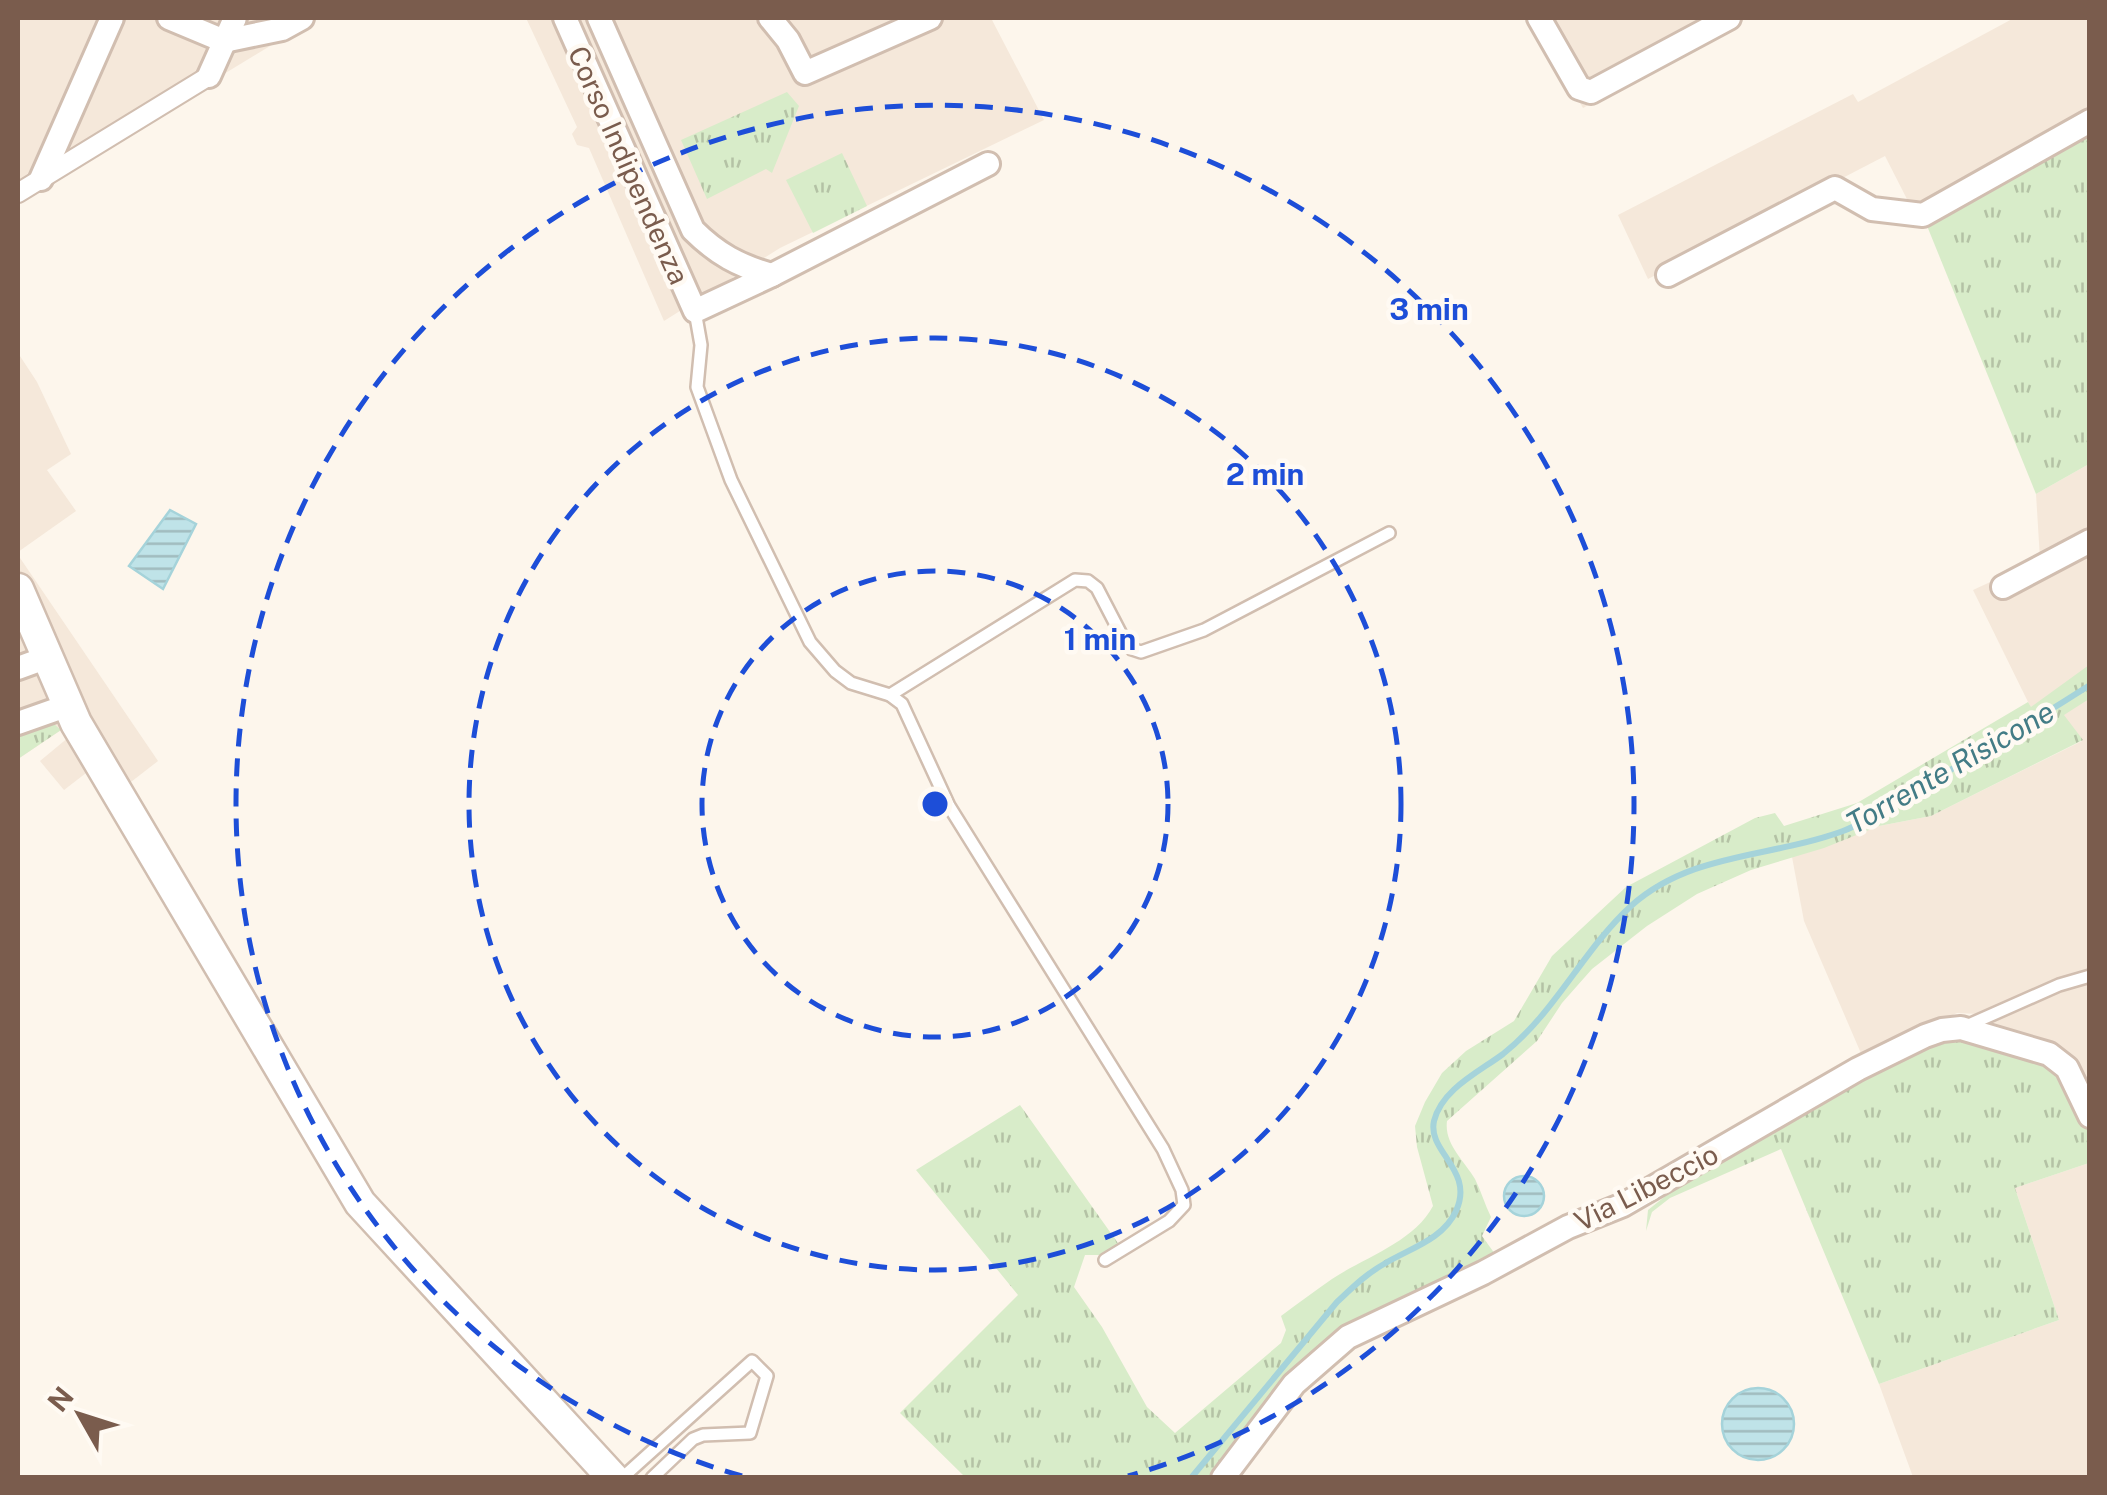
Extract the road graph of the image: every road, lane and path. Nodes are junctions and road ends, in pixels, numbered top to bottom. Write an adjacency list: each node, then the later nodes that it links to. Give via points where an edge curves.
1 (112, 18): 16 (street)
2 (168, 18): 12 (street)
3 (236, 18): 12 (street)
4 (302, 18): 12 (street)
5 (591, 18): 11 (street)
6 (599, 18): 17 (street, Corso Indipendenza)
7 (770, 18): 8 (street, via 804,73)
8 (930, 18)
9 (1539, 18): 10 (street, via 1579,88 1592,92)
10 (1729, 18)
11 (567, 22): 18 (street, Corso Indipendenza)
12 (224, 42): 13 (street)
13 (209, 76): 16 (street)
14 (2090, 121): 20 (street, via 1923,215 1872,209 1835,188)
15 (988, 164): 21 (street)
16 (41, 178): 19 (street)
17 (670, 179): 18 (street); 21 (street, Corso Indipendenza, via 692,230 738,265)
18 (639, 191): 22 (street, Corso Indipendenza)
19 (18, 193)
20 (1668, 275)
21 (772, 276): 22 (street)
22 (694, 312): 29 (lane, via 701,345 698,387 731,480 810,642 851,683)
23 (1389, 533): 29 (lane, via 1204,630 1141,652 1125,642 1097,588 1075,580)
24 (2090, 541): 25 (street)
25 (2003, 588)
26 (20, 599): 27 (street)
27 (48, 657): 28 (street); 30 (street)
28 (18, 668)
29 (890, 695): 35 (lane, via 902,704 949,806 1182,1190 1184,1204 1169,1221)
30 (70, 704): 31 (street); 36 (street, via 360,1203)
31 (18, 723)
32 (2090, 976): 33 (lane)
33 (1960, 1028): 34 (street, via 2060,1060); 39 (street, Via Libeccio, via 1925,1036 1858,1069 1623,1205 1348,1337 1294,1384)
34 (2090, 1116)
35 (1105, 1260)
36 (612, 1478)
37 (622, 1478): 38 (lane, via 752,1361 767,1376 750,1433 693,1439)
38 (652, 1478)
39 (1223, 1478)

